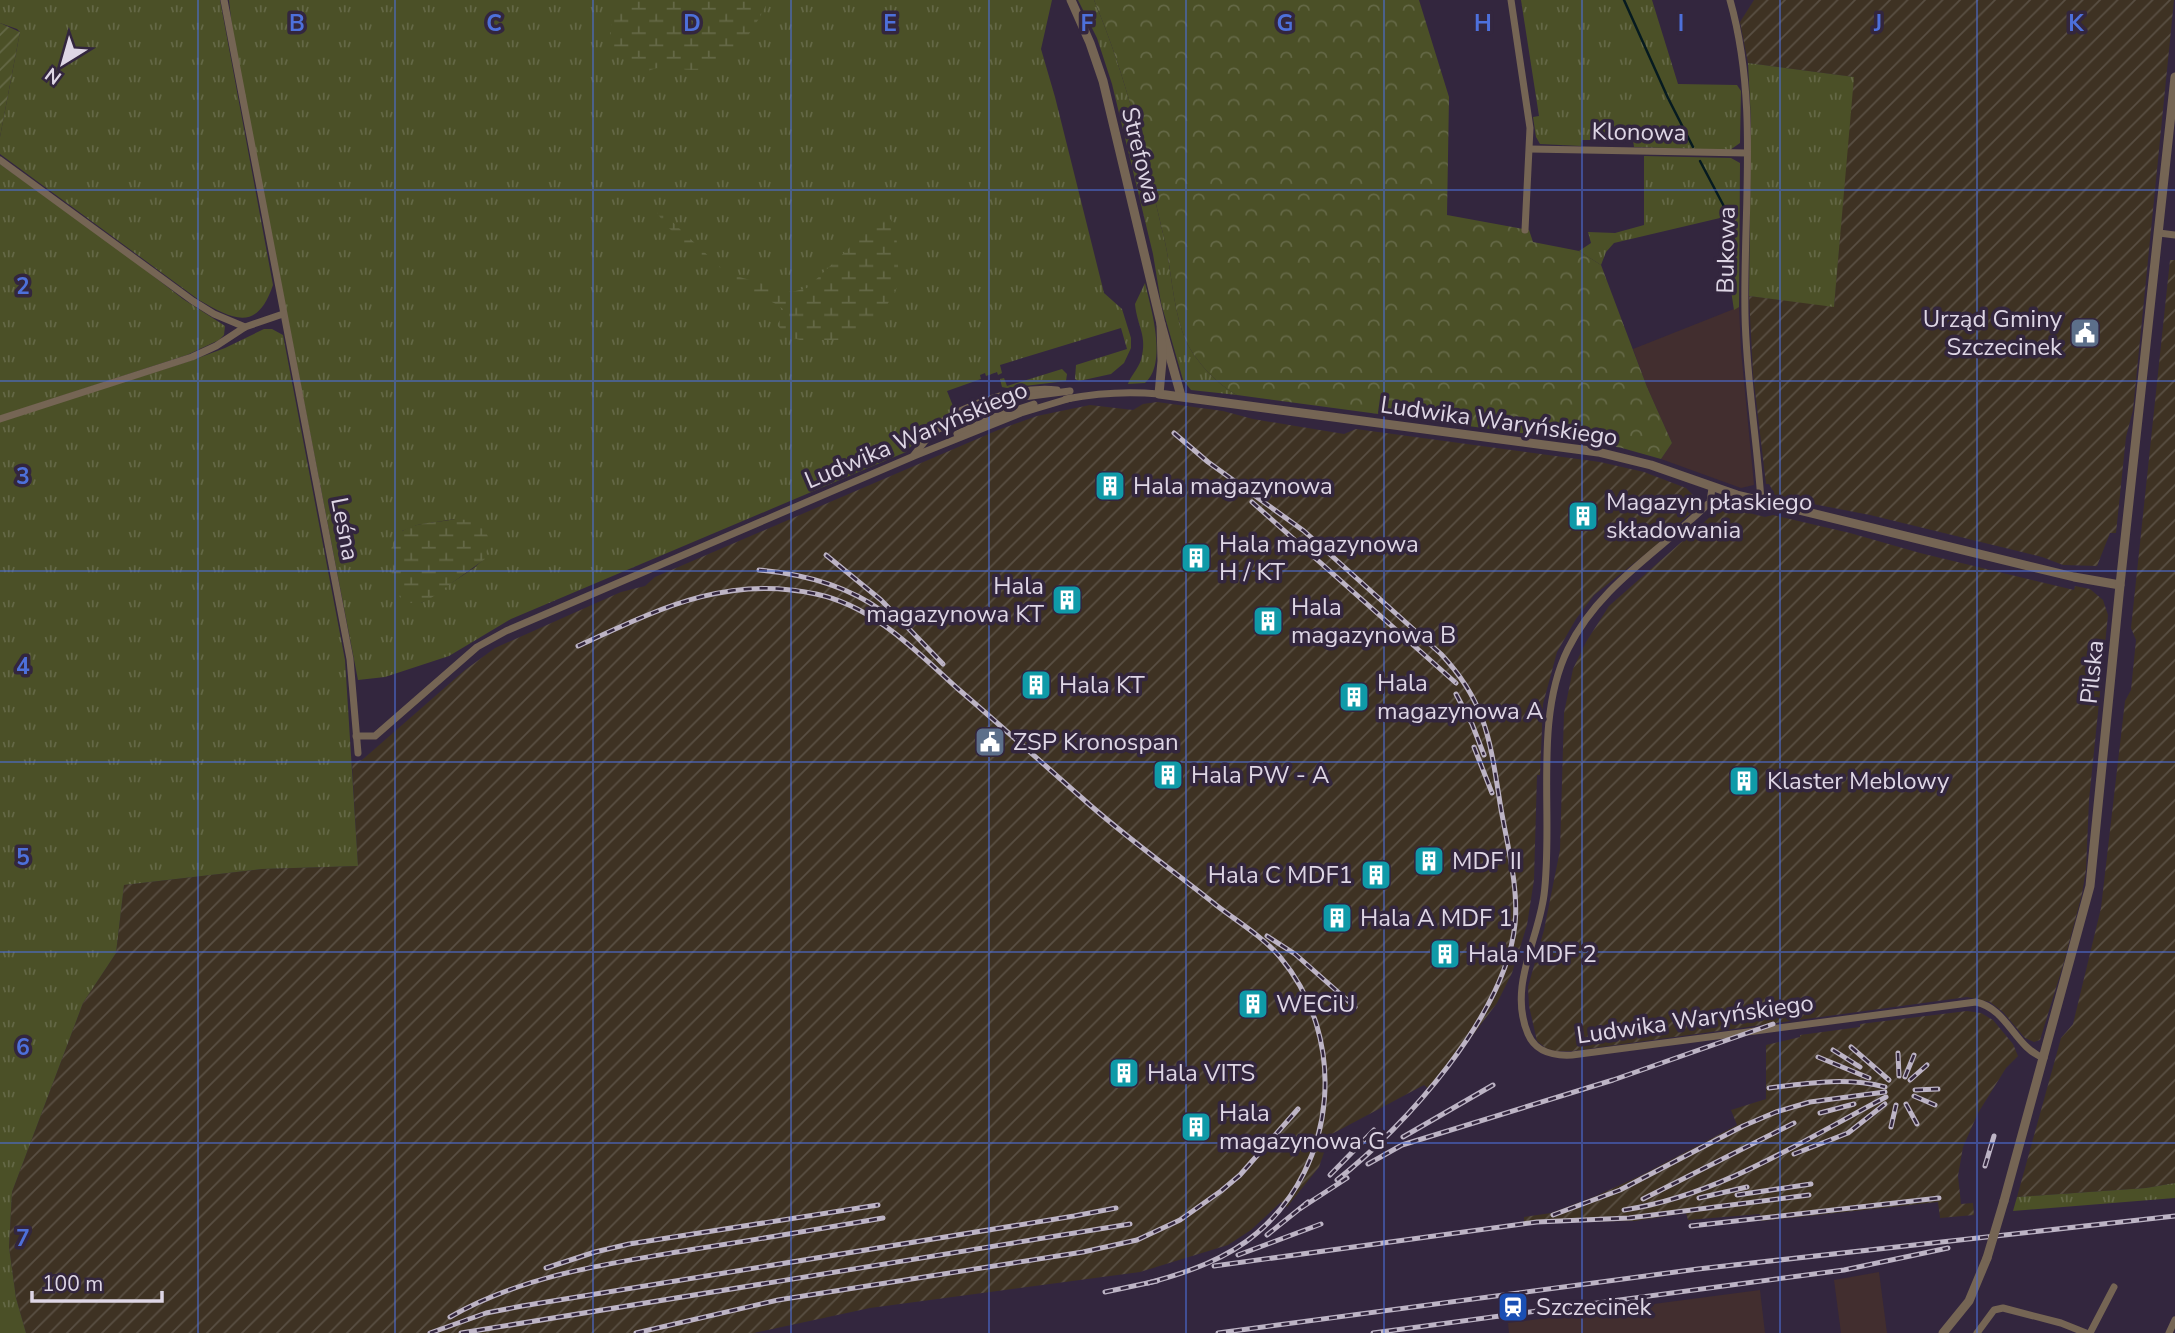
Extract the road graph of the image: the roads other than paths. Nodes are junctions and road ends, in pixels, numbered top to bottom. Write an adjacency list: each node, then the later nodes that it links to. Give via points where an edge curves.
1 (224, 0): 12 (street, Leśna)
2 (1071, 0): 13 (street, Strefowa, via 1105,91)
3 (1511, 0): 6 (street)
4 (1730, 0): 7 (street, Bukowa, via 1744,66)
5 (2175, 77): 10 (street, Pilska)
6 (1530, 149): 7 (street, Klonowa); 9 (street)
7 (1747, 153): 21 (street, Bukowa, via 1746,338)
8 (0, 160): 14 (street, via 193,301)
9 (1525, 230)
10 (2158, 233): 11 (street); 22 (street, Pilska)
11 (2175, 235)
12 (283, 314): 14 (street); 23 (street, Leśna, via 350,659)
13 (1161, 324): 15 (street, Strefowa); 17 (street, Strefowa)
14 (245, 327): 18 (street, via 192,357)
15 (1159, 394): 16 (street, Ludwika Waryńskiego); 17 (street, Ludwika Waryńskiego)
16 (1071, 395): 19 (street, Ludwika Waryńskiego, via 997,416); 19 (street, via 1005,401 932,432)
17 (1181, 396): 20 (street, Ludwika Waryńskiego, via 1598,452 1651,465)
18 (0, 419)
19 (914, 456): 23 (street, Ludwika Waryńskiego, via 506,631 477,648 375,736)
20 (1712, 488): 21 (street, Ludwika Waryńskiego); 25 (street, Ludwika Waryńskiego, via 1710,502 1593,607 1561,664 1550,712 1544,894 1521,990 1530,1038 1548,1053 1572,1055 1976,1002 1995,1010 2031,1051)
21 (1761, 501): 22 (street, Ludwika Waryńskiego)
22 (2120, 585): 25 (street, Pilska, via 2090,886)
23 (356, 736): 24 (street, Leśna)
24 (358, 754)
25 (2044, 1058): 29 (street, Pilska, bridge, via 1987,1258 1969,1301)
26 (2114, 1287): 31 (street)
27 (2175, 1320): 32 (street)
28 (2068, 1330): 30 (street, via 2003,1308 1994,1310); 31 (street)
29 (1943, 1333)
30 (1976, 1333)
31 (2088, 1333)
32 (2169, 1333)

